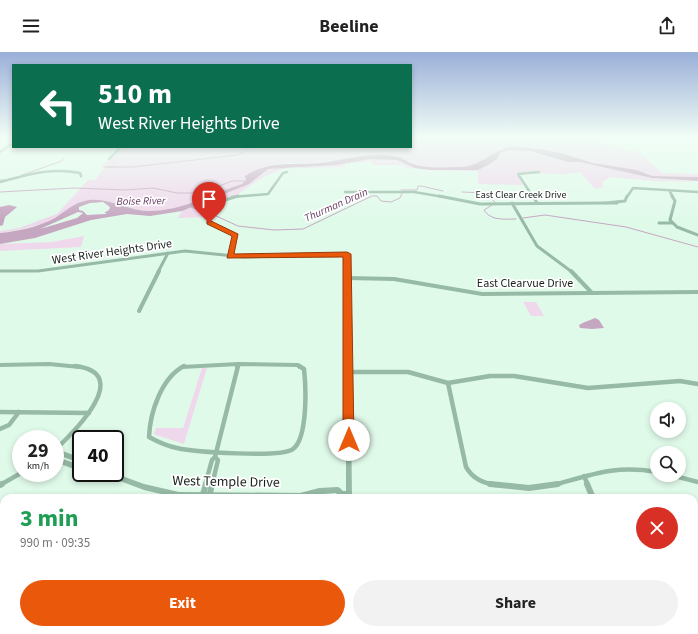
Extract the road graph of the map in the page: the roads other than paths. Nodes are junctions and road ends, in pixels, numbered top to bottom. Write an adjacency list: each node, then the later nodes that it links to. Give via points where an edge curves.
1 (287, 172): 15 (street, via 283,173 281,180 268,194 232,197 213,209 208,217 209,223 237,237)
2 (539, 172): 9 (street, via 518,174)
3 (81, 176): 4 (street, via 80,173 72,171 43,170)
4 (0, 182)
5 (345, 192): 8 (street, East Clear Creek Drive, via 411,192 480,204)
6 (670, 192): 7 (street); 9 (street, East Clear Creek Drive, via 633,188 625,201 616,203); 11 (street, via 675,201 670,217)
7 (698, 192)
8 (512, 203): 9 (street, East Clear Creek Drive); 19 (street, via 537,246 576,276)
9 (538, 203)
10 (659, 223): 11 (street)
11 (672, 223): 12 (street)
12 (698, 235)
13 (168, 253): 15 (street, West River Heights Drive, via 191,251); 16 (street, West River Heights Drive, via 38,271); 20 (street)
14 (347, 254): 15 (street, West River Heights Drive); 17 (street)
15 (230, 256)
16 (0, 271)
17 (347, 278): 19 (street, East Clearvue Drive, via 394,279 477,294); 23 (street)
18 (698, 292): 19 (street, East Clearvue Drive)
19 (592, 293)
20 (139, 311)
21 (238, 364): 31 (street); 31 (street, via 180,366 163,389 153,415 149,437 152,440 176,448); 31 (street, via 303,367 306,386 304,415 297,445 287,452)
22 (0, 365): 28 (street, via 87,367 98,375 102,385)
23 (348, 372): 24 (street, via 404,372); 43 (street)
24 (448, 383): 25 (street, via 502,376 588,388 680,381); 33 (street, via 466,467 474,479 515,488 550,486)
25 (698, 384)
26 (0, 412): 27 (street)
27 (19, 412): 28 (street); 29 (street, via 9,425)
28 (88, 413): 30 (street, via 80,426)
29 (0, 429)
30 (64, 441)
31 (216, 454): 40 (street, via 212,460)
32 (650, 471): 33 (street, via 623,469)
33 (584, 476): 44 (street)
34 (12, 478): 38 (street)
35 (124, 479): 39 (street, West Temple Drive)
36 (686, 479): 37 (street)
37 (698, 482)
38 (0, 485)
39 (174, 494)
40 (206, 494)
41 (307, 494): 42 (street, West Temple Drive, via 338,490)
42 (339, 494)
43 (349, 494)
44 (591, 494)

